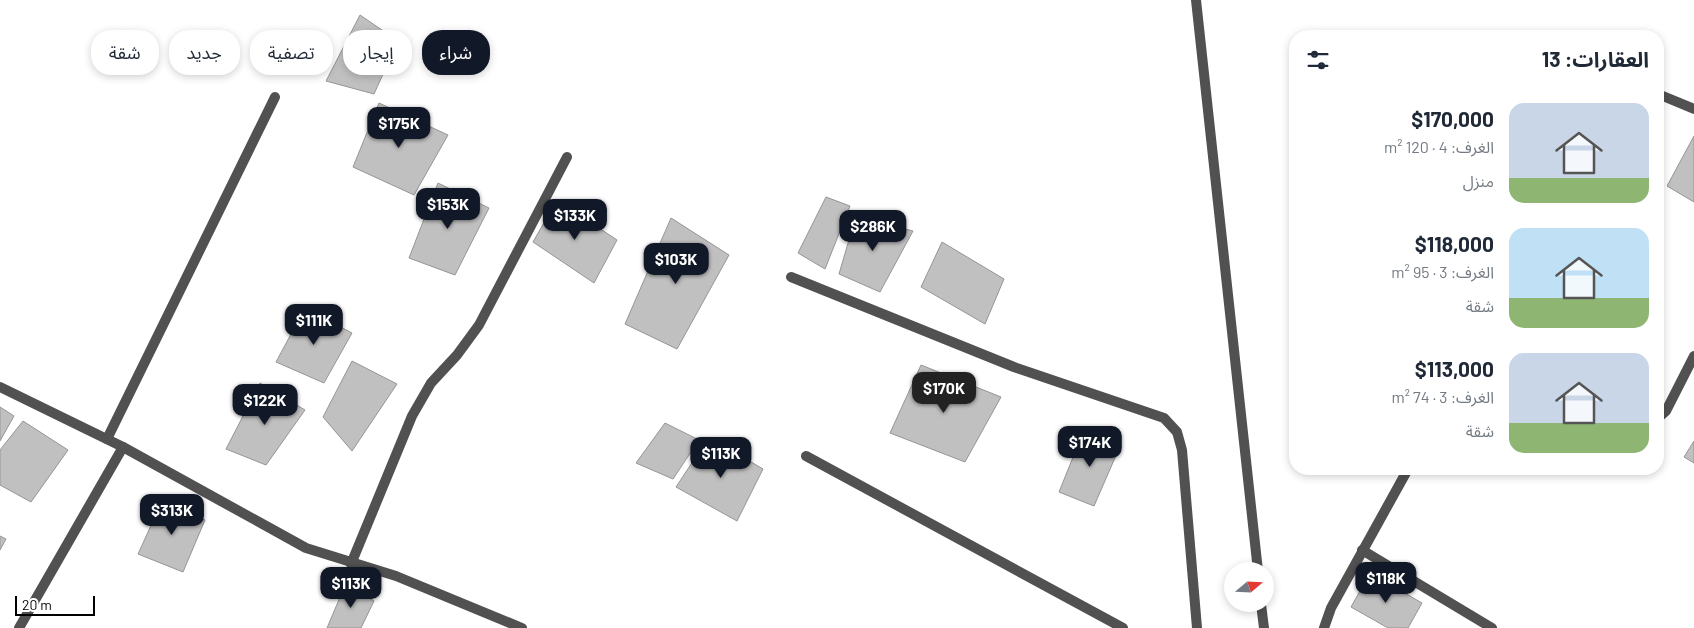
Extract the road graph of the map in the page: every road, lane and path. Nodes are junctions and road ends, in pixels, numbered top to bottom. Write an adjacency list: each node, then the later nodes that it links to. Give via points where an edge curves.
1 (1196, 0): 15 (street)
2 (276, 96): 10 (street)
3 (1664, 96): 4 (street)
4 (1694, 109)
5 (567, 157): 16 (street, via 479,325 431,383 412,416)
6 (791, 277): 21 (street, via 1014,367 1164,418 1177,432 1182,450)
7 (1694, 356): 9 (street)
8 (0, 387): 10 (street)
9 (1664, 413)
10 (107, 439): 11 (street)
11 (123, 447): 16 (street, via 306,548); 18 (street)
12 (806, 456): 20 (street)
13 (1405, 475): 14 (street)
14 (1362, 550): 23 (street); 24 (street)
15 (1257, 562)
16 (351, 564): 19 (street, via 396,576)
17 (1262, 612): 22 (street)
18 (20, 628)
19 (522, 628)
20 (1123, 628)
21 (1197, 628)
22 (1264, 628)
23 (1324, 628)
24 (1492, 628)

